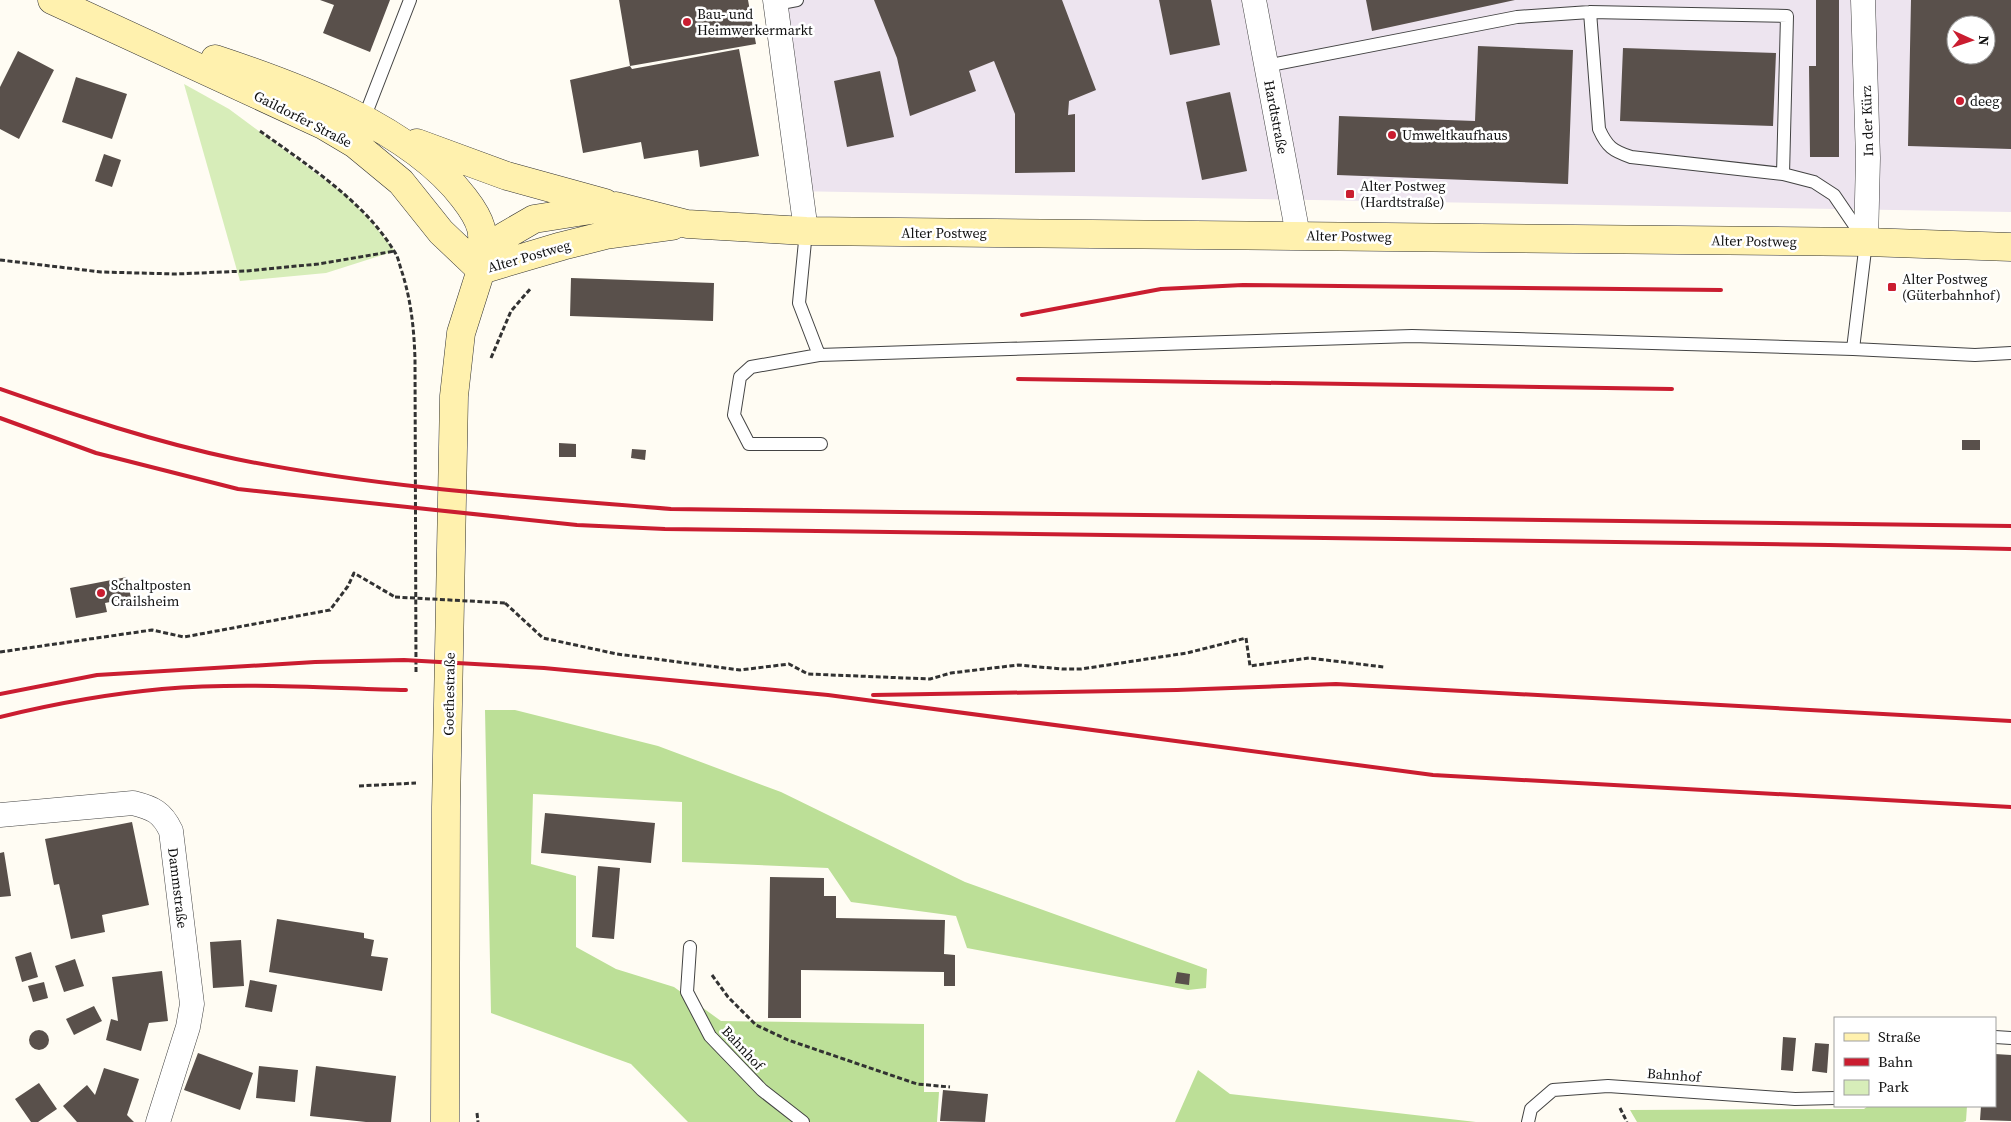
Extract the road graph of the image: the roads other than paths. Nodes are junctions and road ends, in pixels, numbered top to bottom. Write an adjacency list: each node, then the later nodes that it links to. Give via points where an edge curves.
1 (52, 0): 8 (main road, Gaildorfer Straße, via 322,125)
2 (410, 0): 8 (lane)
3 (1254, 0): 7 (street, Hardtstraße)
4 (1862, 0): 15 (street, In der Kürz, via 1868,158)
5 (783, 1): 13 (street)
6 (1590, 12): 7 (lane, via 1517,17); 10 (lane, via 1599,130 1605,143 1631,157); 10 (lane, via 1787,16)
7 (1266, 66): 14 (street, Hardtstraße)
8 (359, 132): 9 (main road, Gaildorfer Straße); 17 (main road, Gaildorfer Straße, via 441,232)
9 (388, 133): 11 (main road, Gaildorfer Straße, via 507,176); 17 (main road, Gaildorfer Straße, via 430,160 473,210 481,228)
10 (1783, 174): 15 (lane, via 1814,182 1834,195)
11 (616, 206): 12 (main road, Alter Postweg); 17 (main road, Alter Postweg, via 534,219 502,237)
12 (687, 224): 13 (main road, Alter Postweg); 17 (main road, Alter Postweg, via 606,235)
13 (806, 232): 14 (main road, Alter Postweg); 20 (lane, via 799,302)
14 (1298, 235): 15 (main road, Alter Postweg)
15 (1866, 242): 16 (main road, Alter Postweg); 18 (lane)
16 (2011, 246)
17 (481, 270): 28 (main road, Goethestraße, via 461,333 454,396)
18 (1853, 349): 19 (lane); 20 (lane, via 1412,336)
19 (2011, 353)
20 (819, 355): 21 (lane, via 751,367 740,377 734,415 749,444)
21 (821, 444)
22 (0, 815): 27 (street, Dammstraße, via 133,803 150,808 165,818 171,831 192,1004 188,1027)
23 (690, 947): 29 (lane, Bahnhof, via 687,992 710,1036 762,1090)
24 (1996, 1037): 25 (lane)
25 (2011, 1038)
26 (1834, 1098): 30 (lane, Bahnhof, via 1608,1086 1562,1089 1553,1090 1531,1109)
27 (158, 1122)
28 (445, 1122)
29 (803, 1122)
30 (1528, 1122)

